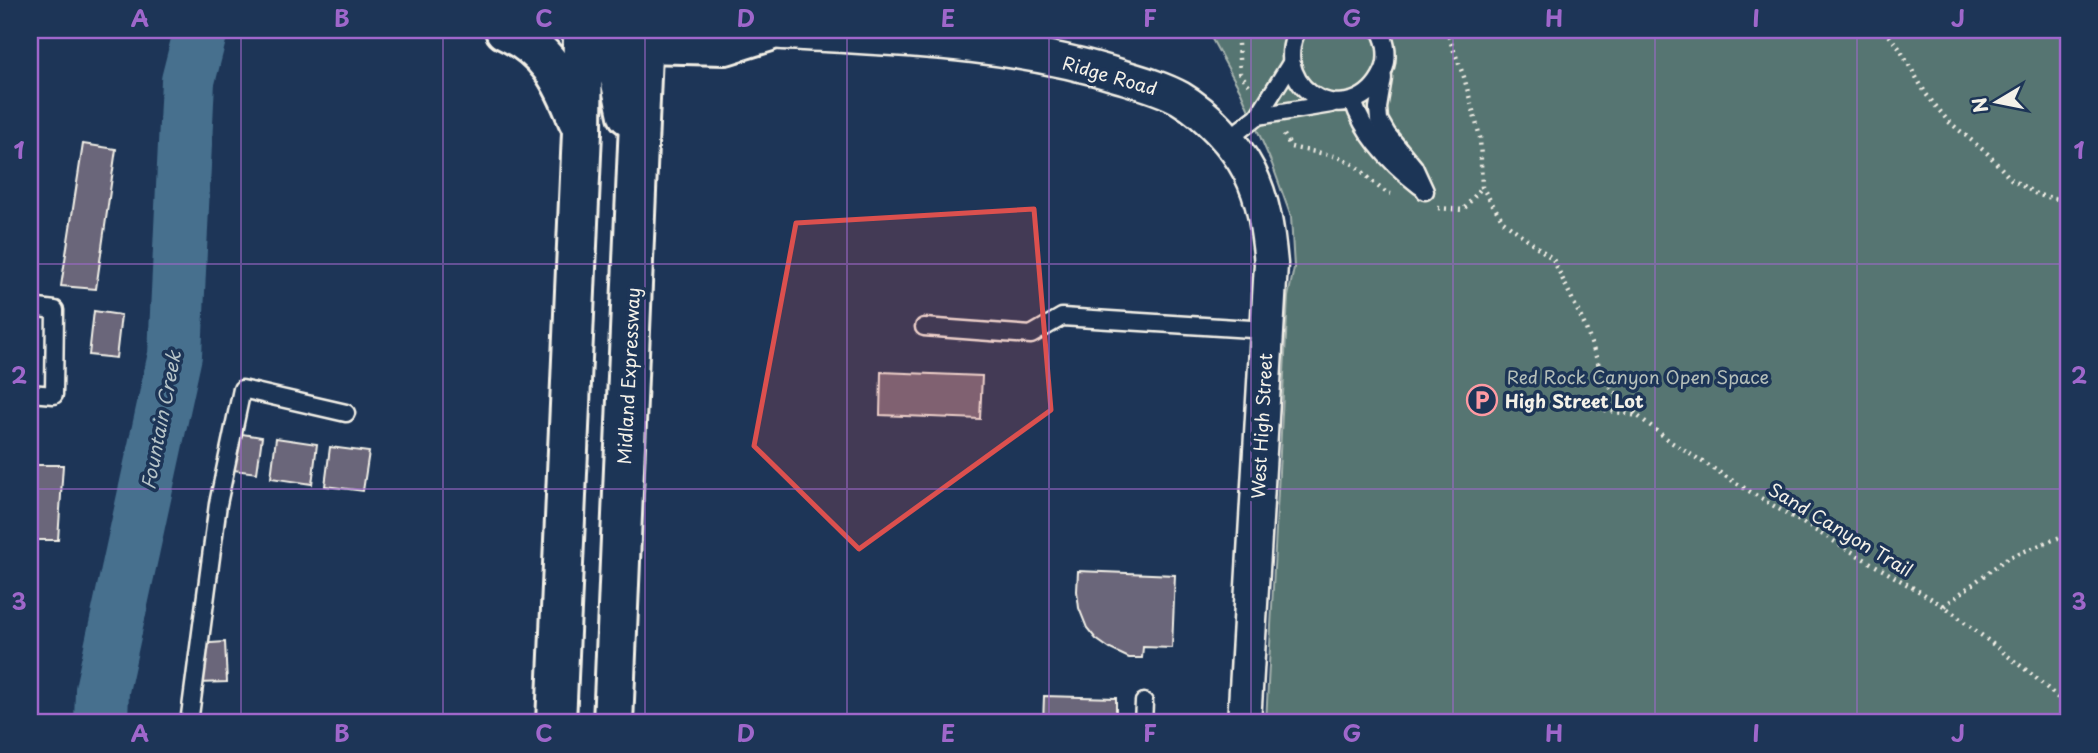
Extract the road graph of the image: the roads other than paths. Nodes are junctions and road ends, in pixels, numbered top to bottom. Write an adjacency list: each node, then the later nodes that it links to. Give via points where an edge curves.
1 (505, 30): 12 (highway, via 543,57 564,83)
2 (583, 30): 12 (highway)
3 (597, 30): 14 (highway, via 620,78)
4 (1297, 30): 8 (lane)
5 (1380, 30): 9 (lane)
6 (764, 31): 7 (highway, via 724,46); 13 (street, Ridge Road, via 958,43 1083,64 1180,98)
7 (639, 34): 14 (highway, Midland Expressway)
8 (1291, 63): 10 (lane, via 1304,89 1315,97); 11 (lane)
9 (1386, 65): 10 (lane, via 1378,83 1362,98); 10 (lane, via 1379,120 1414,167 1425,191 1399,170)
10 (1345, 102): 11 (lane)
11 (1264, 111): 13 (lane)
12 (582, 132): 22 (highway)
13 (1227, 140): 17 (street, West High Street, via 1248,169 1268,228)
14 (637, 155): 23 (highway, Midland Expressway)
15 (30, 307): 18 (lane, via 55,310 55,322 54,395)
16 (924, 327): 17 (lane, via 1031,335 1062,317)
17 (1267, 330): 25 (street, West High Street)
18 (30, 393)
19 (346, 413): 21 (lane, via 242,389 218,504)
20 (1144, 702): 24 (lane)
21 (189, 723)
22 (556, 723)
23 (613, 723)
24 (1143, 723)
25 (1244, 723)

